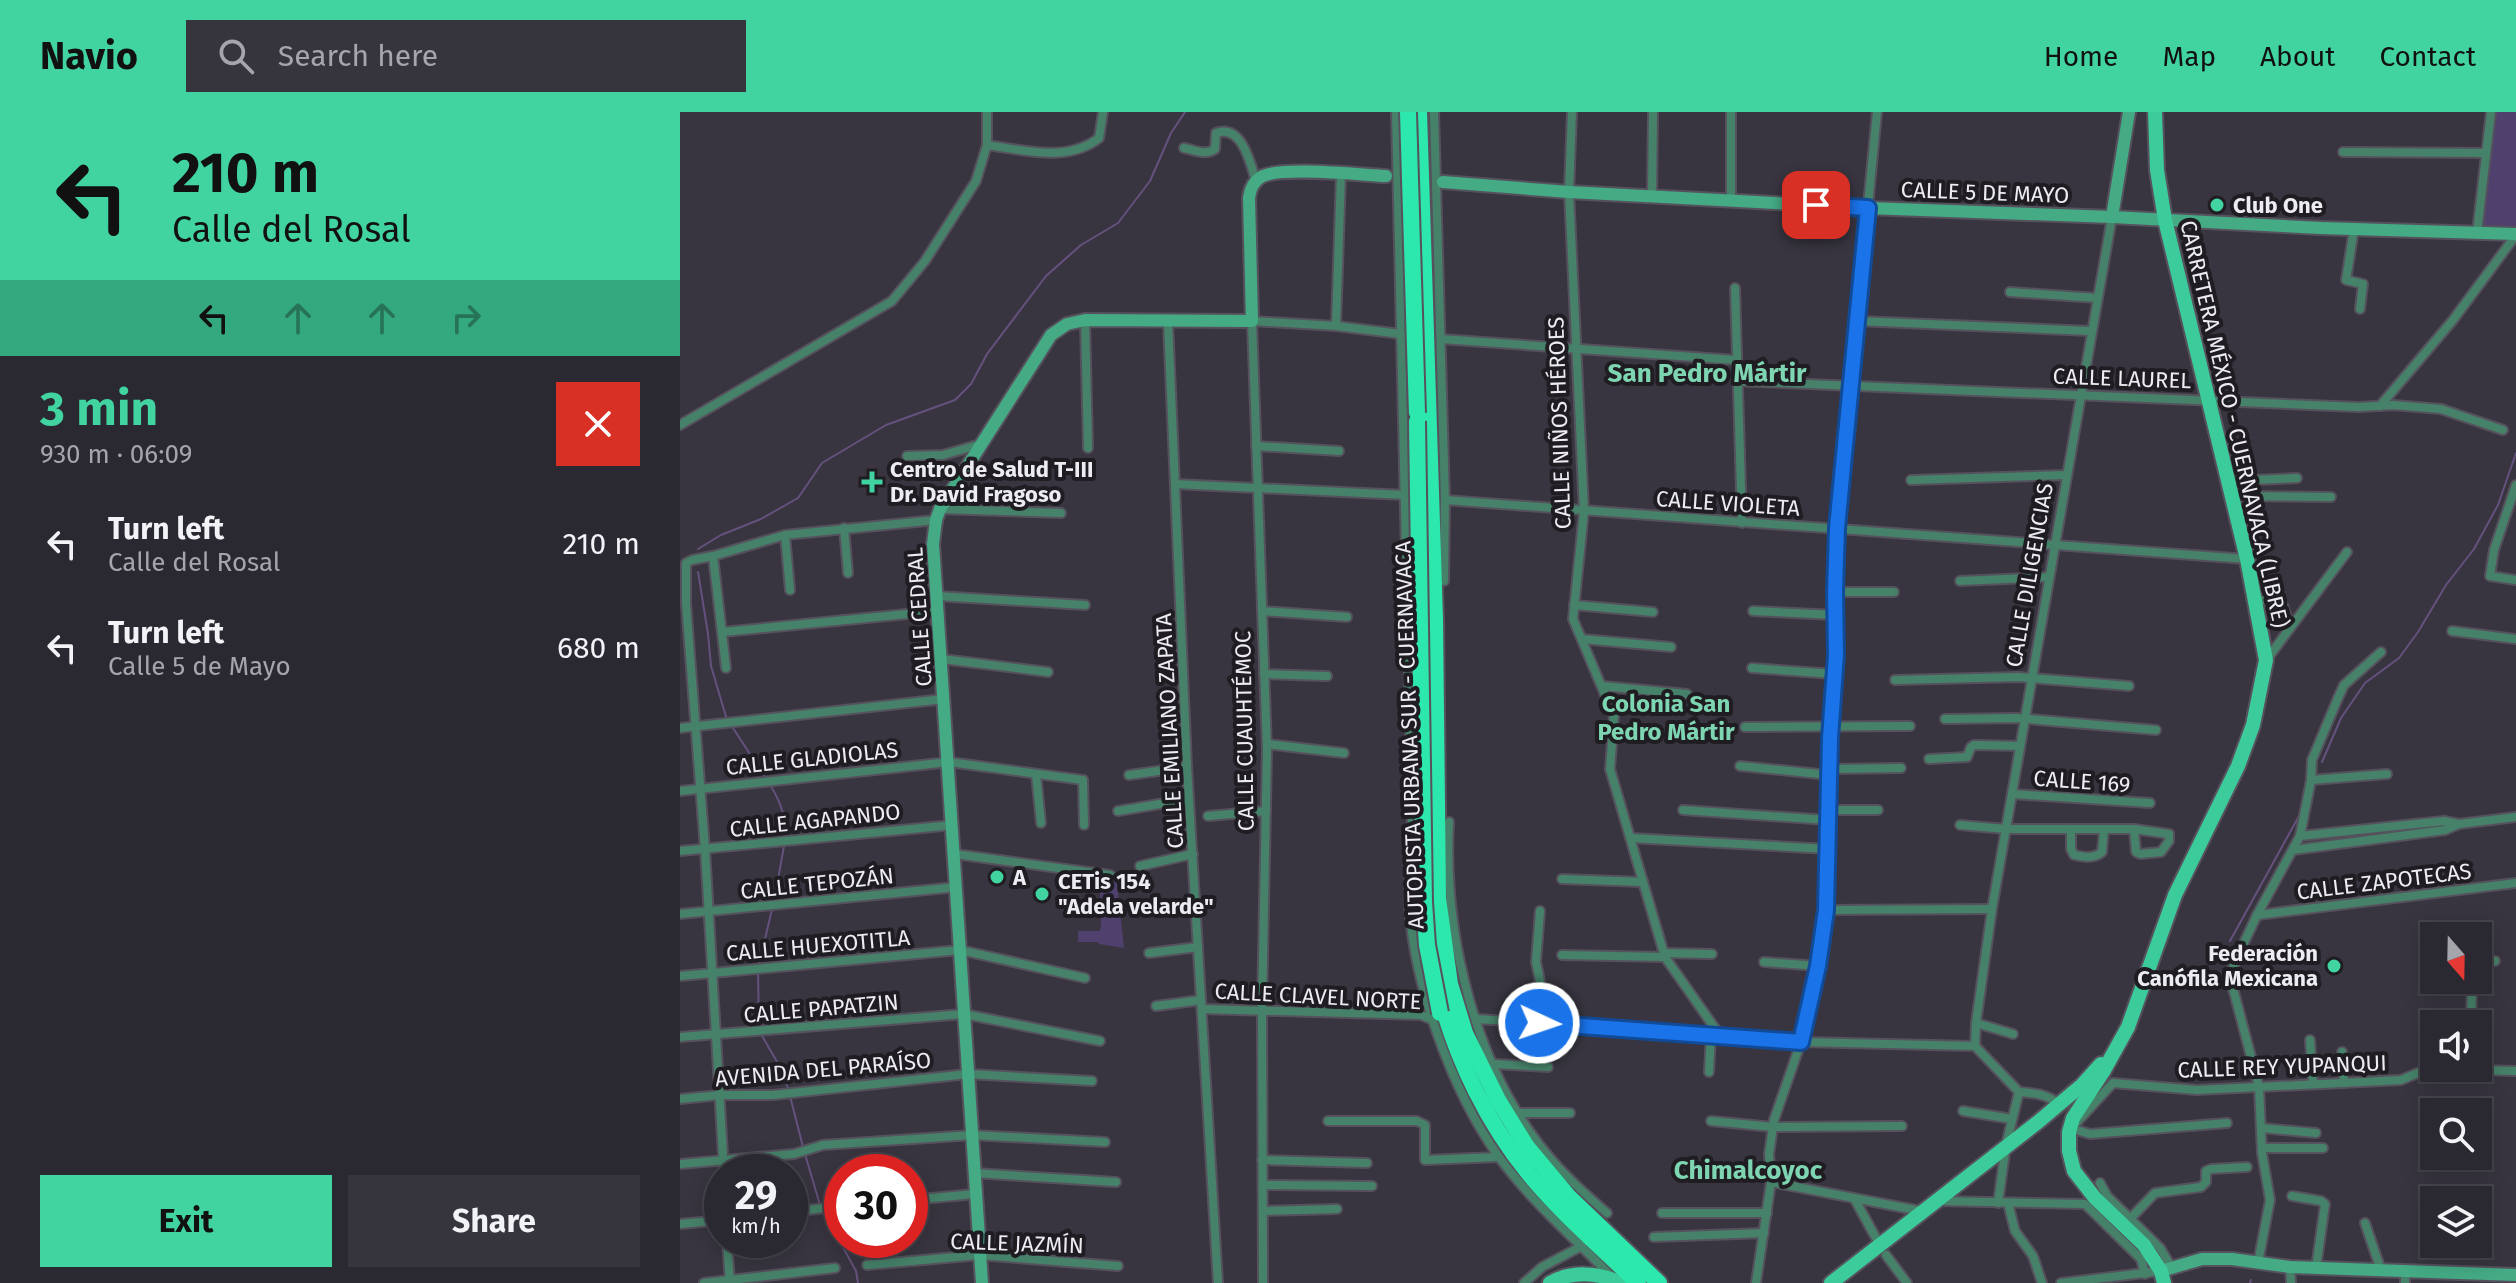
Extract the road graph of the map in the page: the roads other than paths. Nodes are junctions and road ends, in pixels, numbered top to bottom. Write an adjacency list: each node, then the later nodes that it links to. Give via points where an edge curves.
1 (987, 112): 13 (street)
2 (1103, 112): 13 (street, via 1099,138 1086,148 1051,154)
3 (1396, 112): 40 (street)
4 (1411, 112): 96 (highway); 151 (highway, via 1425,688); 301 (highway, AUTOPISTA URBANA SUR - CUERNAVACA, bridge, via 1424,902 1434,991 1464,1077 1507,1153); 309 (highway, AUTOPISTA URBANA SUR - CUERNAVACA, bridge, via 1432,870 1440,959 1465,1051 1504,1129 1568,1209)
5 (1434, 112): 41 (street)
6 (1572, 112): 21 (street, CALLE NIÑOS HÉROES)
7 (1653, 112): 22 (street)
8 (1731, 112): 23 (street)
9 (1877, 112): 24 (street)
10 (2129, 112): 25 (street, CALLE DILIGENCIAS)
11 (2155, 112): 26 (main road, CARRETERA MÉXICO - CUERNAVACA (LIBRE))
12 (2491, 112): 16 (street)
13 (987, 145): 49 (street, via 976,181 925,261 892,301)
14 (1184, 148): 19 (street, via 1212,151 1216,133 1224,131 1242,143)
15 (2343, 152): 16 (street)
16 (2486, 153): 28 (street)
17 (1341, 174): 18 (street); 19 (street, via 1273,172); 38 (street)
18 (1386, 176)
19 (1256, 181): 35 (street, CALLE CUAUHTÉMOC, via 1249,198)
20 (1443, 182): 21 (street, CALLE 5 DE MAYO)
21 (1569, 192): 22 (street, CALLE 5 DE MAYO); 42 (street, CALLE NIÑOS HÉROES)
22 (1652, 196): 23 (street, CALLE 5 DE MAYO)
23 (1731, 200): 24 (street, CALLE 5 DE MAYO)
24 (1868, 208): 25 (street, CALLE 5 DE MAYO); 36 (street)
25 (2112, 217): 26 (street, CALLE 5 DE MAYO); 32 (street, CALLE DILIGENCIAS)
26 (2165, 220): 27 (street, CALLE 5 DE MAYO); 47 (main road, CARRETERA MÉXICO - CUERNAVACA (LIBRE))
27 (2354, 229): 28 (street, CALLE 5 DE MAYO); 33 (street, via 2346,280 2363,284)
28 (2477, 233): 29 (street, CALLE 5 DE MAYO)
29 (2516, 234): 48 (street, CALLE 5 DE MAYO)
30 (1735, 288): 43 (street)
31 (2010, 292): 32 (street)
32 (2097, 298): 39 (street, CALLE DILIGENCIAS)
33 (2360, 309)
34 (1085, 320): 37 (street, CALLE CEDRAL); 51 (street, CALLE CEDRAL, via 1051,335); 53 (street)
35 (1252, 321): 37 (street, CALLE CEDRAL); 38 (street, CALLE CEDRAL); 52 (street, CALLE CUAUHTÉMOC)
36 (1857, 321): 39 (street); 45 (street)
37 (1168, 322): 59 (street, CALLE EMILIANO ZAPATA)
38 (1336, 326): 40 (street, CALLE CEDRAL)
39 (2091, 331): 46 (street, CALLE DILIGENCIAS)
40 (1401, 334): 63 (street)
41 (1441, 339): 42 (street); 65 (street)
42 (1575, 347): 43 (street); 66 (street, CALLE NIÑOS HÉROES)
43 (1736, 360): 44 (street)
44 (1736, 381): 45 (street, CALLE LAUREL); 69 (street)
45 (1851, 386): 46 (street, CALLE LAUREL); 71 (street)
46 (2080, 394): 47 (street, CALLE LAUREL); 56 (street, CALLE DILIGENCIAS)
47 (2210, 400): 48 (street, CALLE LAUREL); 62 (main road, CARRETERA MÉXICO - CUERNAVACA (LIBRE))
48 (2380, 406): 50 (street, CALLE LAUREL, via 2441,409)
49 (680, 425)
50 (2503, 430)
51 (981, 444): 55 (street, via 943,455); 68 (street, CALLE CEDRAL)
52 (1256, 446): 54 (street); 61 (street, CALLE CUAUHTÉMOC)
53 (1088, 448)
54 (1339, 451)
55 (907, 456)
56 (2066, 475): 58 (street); 73 (street, CALLE DILIGENCIAS)
57 (2297, 478): 62 (street)
58 (1911, 480)
59 (1175, 484): 61 (street); 133 (street, CALLE EMILIANO ZAPATA)
60 (2516, 485): 79 (street, via 2490,576)
61 (1258, 488): 63 (street); 91 (street, CALLE CUAUHTÉMOC)
62 (2230, 488): 64 (street); 76 (main road, CARRETERA MÉXICO - CUERNAVACA (LIBRE))
63 (1405, 495): 151 (street)
64 (2331, 497)
65 (1445, 500): 66 (street, CALLE VIOLETA); 80 (street)
66 (1584, 511): 69 (street, CALLE VIOLETA); 89 (street, CALLE NIÑOS HÉROES)
67 (1061, 513): 68 (street)
68 (938, 514): 70 (street); 85 (street, CALLE CEDRAL, via 933,544)
69 (1742, 523): 71 (street, CALLE VIOLETA)
70 (844, 528): 72 (street); 77 (street)
71 (1837, 528): 73 (street, CALLE VIOLETA); 83 (street)
72 (785, 535): 75 (street); 82 (street)
73 (2054, 545): 76 (street, CALLE VIOLETA); 78 (street, CALLE DILIGENCIAS)
74 (2347, 552): 97 (street)
75 (713, 556): 87 (street, via 686,563); 99 (street)
76 (2247, 559): 86 (main road, CARRETERA MÉXICO - CUERNAVACA (LIBRE))
77 (848, 573)
78 (2049, 577): 81 (street); 113 (street, CALLE DILIGENCIAS)
79 (2516, 580)
80 (1444, 581): 96 (highway, via 1445,601)
81 (1960, 581)
82 (790, 590)
83 (1835, 592): 84 (street); 94 (street)
84 (1894, 592)
85 (937, 596): 88 (street); 90 (street, CALLE CEDRAL)
86 (2256, 600): 97 (street, via 2279,601); 105 (main road, CARRETERA MÉXICO - CUERNAVACA (LIBRE))
87 (683, 603): 106 (street)
88 (1085, 605)
89 (1574, 605): 93 (street); 100 (street, CALLE NIÑOS HÉROES, via 1573,619)
90 (938, 611): 99 (street); 104 (street, CALLE CEDRAL)
91 (1262, 611): 95 (street); 110 (street, CALLE CUAUHTÉMOC)
92 (1753, 611): 94 (street)
93 (1653, 612)
94 (1836, 615): 111 (street)
95 (1347, 617)
96 (1435, 619): 310 (highway, via 1438,898 1450,984 1465,1033 1527,1147 1568,1196)
97 (2290, 628): 105 (street)
98 (2452, 631): 101 (street)
99 (722, 632): 107 (street)
100 (1582, 639): 102 (street); 115 (street, CALLE NIÑOS HÉROES)
101 (2516, 639)
102 (1671, 647)
103 (2381, 652): 139 (street, via 2344,685 2319,738)
104 (942, 659): 109 (street); 118 (street, CALLE CEDRAL)
105 (2266, 660): 218 (main road, CARRETERA MÉXICO - CUERNAVACA (LIBRE), via 2258,709 2242,755 2175,895 2128,1027)
106 (685, 665): 121 (street)
107 (726, 668)
108 (1752, 668): 111 (street)
109 (1048, 672)
110 (1264, 674): 112 (street); 127 (street, CALLE CUAUHTÉMOC)
111 (1834, 674): 124 (street)
112 (1327, 676)
113 (2032, 678): 114 (street); 116 (street); 120 (street, CALLE DILIGENCIAS)
114 (1895, 680)
115 (1602, 686): 117 (street); 168 (street, CALLE NIÑOS HÉROES, via 1614,716 1610,769)
116 (2129, 686)
117 (1687, 694)
118 (944, 699): 121 (street); 131 (street, CALLE CEDRAL)
119 (1945, 719): 120 (street)
120 (2024, 720): 126 (street); 128 (street, CALLE DILIGENCIAS)
121 (695, 726): 125 (street); 140 (street)
122 (1910, 726): 124 (street)
123 (1745, 727): 124 (street)
124 (1831, 727): 135 (street)
125 (680, 728)
126 (2156, 730)
127 (1267, 744): 129 (street); 148 (street, CALLE CUAUHTÉMOC)
128 (2020, 746): 130 (street, via 1974,745 1967,757); 142 (street, CALLE DILIGENCIAS)
129 (1344, 753)
130 (1929, 759)
131 (949, 762): 136 (street, CALLE GLADIOLAS); 140 (street, CALLE GLADIOLAS); 157 (street, CALLE CEDRAL)
132 (1740, 766): 135 (street)
133 (1187, 767): 138 (street); 143 (street, CALLE EMILIANO ZAPATA)
134 (1901, 768): 135 (street)
135 (1829, 772): 149 (street)
136 (1036, 774): 154 (street); 158 (street, CALLE GLADIOLAS, via 1083,780)
137 (2387, 774): 139 (street)
138 (1129, 775)
139 (2311, 780): 167 (street)
140 (700, 788): 141 (street, CALLE GLADIOLAS); 171 (street)
141 (680, 791)
142 (2012, 794): 144 (street, CALLE 169); 161 (street, CALLE DILIGENCIAS)
143 (1189, 799): 147 (street); 176 (street, CALLE EMILIANO ZAPATA)
144 (2150, 803)
145 (1683, 810): 149 (street)
146 (1878, 810): 149 (street)
147 (1118, 811)
148 (1266, 811): 150 (street); 204 (street, CALLE CUAUHTÉMOC)
149 (1828, 815): 172 (street)
150 (1208, 816)
151 (1418, 817): 207 (street, via 1409,897 1416,956); 308 (highway, via 1431,954 1460,1059 1529,1174)
152 (2516, 817): 156 (street)
153 (1449, 822): 206 (street, via 1454,923)
154 (1041, 823)
155 (2416, 823): 156 (street); 160 (street); 166 (street)
156 (2459, 824): 166 (street)
157 (953, 825): 171 (street, CALLE AGAPANDO); 175 (street, CALLE CEDRAL)
158 (1084, 825)
159 (1960, 825): 161 (street)
160 (2375, 828): 165 (street); 169 (street)
161 (2006, 829): 162 (street); 183 (street, CALLE DILIGENCIAS)
162 (2071, 829): 163 (street); 163 (street, via 2071,849 2082,857 2102,852)
163 (2104, 829): 164 (street)
164 (2134, 829): 164 (street, via 2169,834 2169,841 2161,852 2140,854)
165 (2341, 831): 167 (street); 170 (street)
166 (2417, 834): 169 (street)
167 (2300, 836): 173 (street)
168 (1631, 838): 172 (street); 180 (street, CALLE NIÑOS HÉROES)
169 (2376, 839): 170 (street)
170 (2341, 843): 173 (street)
171 (705, 849): 174 (street, CALLE AGAPANDO); 185 (street)
172 (1827, 849): 184 (street)
173 (2293, 850): 188 (street)
174 (680, 851)
175 (955, 854): 178 (street); 182 (street, CALLE CEDRAL)
176 (1193, 854): 177 (street); 189 (street, CALLE EMILIANO ZAPATA)
177 (1140, 866)
178 (1110, 875)
179 (1562, 879): 180 (street)
180 (1643, 882): 194 (street, CALLE NIÑOS HÉROES)
181 (2516, 883): 188 (street, CALLE ZAPOTECAS)
182 (957, 887): 185 (street, CALLE TEPOZÁN); 190 (street, CALLE CEDRAL)
183 (1992, 909): 184 (street); 209 (street, CALLE DILIGENCIAS)
184 (1826, 910): 198 (street)
185 (708, 911): 187 (street, CALLE TEPOZÁN); 199 (street)
186 (1540, 911): 208 (street)
187 (680, 914)
188 (2257, 915): 230 (street, via 2230,977)
189 (1198, 947): 191 (street); 202 (street, CALLE EMILIANO ZAPATA)
190 (960, 950): 199 (street, CALLE HUEXOTITLA); 201 (street, CALLE HUEXOTITLA); 205 (street, CALLE CEDRAL)
191 (1149, 953)
192 (1712, 954): 194 (street)
193 (1562, 955): 194 (street)
194 (1664, 955): 211 (street, CALLE NIÑOS HÉROES)
195 (2492, 961): 196 (street)
196 (2495, 961)
197 (1764, 962): 198 (street)
198 (1818, 966): 216 (street)
199 (712, 973): 200 (street, CALLE HUEXOTITLA); 210 (street)
200 (680, 976)
201 (1085, 978)
202 (1202, 1004): 203 (street, CALLE CLAVEL NORTE); 204 (street, CALLE CLAVEL NORTE); 304 (street, CALLE EMILIANO ZAPATA)
203 (1156, 1006)
204 (1262, 1010): 207 (street, CALLE CLAVEL NORTE, via 1421,1015); 255 (street, CALLE CUAUHTÉMOC)
205 (964, 1014): 210 (street, CALLE PAPATZIN); 215 (street, CALLE PAPATZIN); 226 (street, CALLE CEDRAL)
206 (1476, 1019): 208 (street); 220 (street)
207 (1433, 1020): 254 (street, via 1471,1111)
208 (1539, 1023): 211 (street)
209 (1976, 1023): 212 (street); 217 (street, CALLE DILIGENCIAS)
210 (715, 1034): 213 (street, CALLE PAPATZIN); 232 (street)
211 (1715, 1034): 216 (street); 224 (street)
212 (2013, 1034)
213 (680, 1037)
214 (2310, 1040): 229 (street)
215 (1100, 1041)
216 (1801, 1042): 217 (street); 243 (street)
217 (1975, 1046): 231 (street)
218 (2112, 1052): 234 (main road, CARRETERA MÉXICO - CUERNAVACA (LIBRE)); 245 (main road, CARRETERA MÉXICO - CUERNAVACA (LIBRE))
219 (2342, 1052): 228 (street)
220 (1494, 1064): 221 (street); 236 (street)
221 (1548, 1067)
222 (2492, 1070): 223 (street, CALLE REY YUPANQUI)
223 (2516, 1071)
224 (1709, 1072)
225 (2420, 1072): 228 (street, CALLE REY YUPANQUI, via 2401,1080)
226 (968, 1074): 227 (street, AVENIDA DEL PARAÍSO); 232 (street, AVENIDA DEL PARAÍSO, via 773,1095); 247 (street, CALLE CEDRAL)
227 (1092, 1081)
228 (2344, 1083): 229 (street, CALLE REY YUPANQUI)
229 (2313, 1084): 230 (street, CALLE REY YUPANQUI)
230 (2259, 1087): 244 (street); 245 (street, CALLE REY YUPANQUI, via 2197,1090 2113,1083)
231 (2019, 1092): 234 (street, via 2039,1093); 238 (street)
232 (720, 1095): 233 (street, AVENIDA DEL PARAÍSO); 252 (street)
233 (680, 1099)
234 (2059, 1104): 245 (main road); 249 (main road, CARRETERA MÉXICO - CUERNAVACA (LIBRE))
235 (1963, 1111): 238 (street)
236 (1519, 1113): 237 (street); 275 (street, via 1558,1167)
237 (1570, 1113)
238 (2012, 1119): 249 (street)
239 (1328, 1121): 254 (street, via 1417,1121 1425,1125 1425,1160)
240 (1711, 1121): 243 (street)
241 (2227, 1123): 245 (street, via 2090,1134)
242 (1902, 1126): 243 (street)
243 (1773, 1127): 262 (street)
244 (2261, 1128): 246 (street); 251 (street)
245 (2071, 1129): 278 (main road, via 2074,1171 2095,1198)
246 (2316, 1133)
247 (973, 1135): 248 (street); 253 (street, via 823,1145); 260 (street, CALLE CEDRAL)
248 (1105, 1142)
249 (2006, 1145): 270 (main road, CARRETERA MÉXICO - CUERNAVACA (LIBRE)); 271 (street)
250 (2323, 1148): 251 (street)
251 (2262, 1151): 289 (street, via 2270,1200)
252 (724, 1154)
253 (794, 1154)
254 (1499, 1157): 285 (street)
255 (1262, 1160): 257 (street); 264 (street, CALLE CUAUHTÉMOC)
256 (704, 1162): 258 (street)
257 (1367, 1163)
258 (680, 1164)
259 (2247, 1167): 278 (street, via 2211,1169 2201,1187 2155,1193)
260 (974, 1173): 261 (street); 266 (street, CALLE CEDRAL)
261 (1116, 1182)
262 (1771, 1182): 269 (street); 277 (street)
263 (2100, 1183): 278 (street)
264 (1263, 1185): 265 (street); 273 (street, CALLE CUAUHTÉMOC)
265 (1372, 1186)
266 (975, 1194): 268 (street); 286 (street, CALLE CEDRAL)
267 (2292, 1196): 294 (street, via 2325,1204)
268 (928, 1198)
269 (1854, 1198): 274 (street); 284 (street)
270 (1934, 1201): 271 (street); 274 (main road, CARRETERA MÉXICO - CUERNAVACA (LIBRE))
271 (2003, 1203): 295 (street, via 2085,1204 2141,1259); 314 (street)
272 (1337, 1209): 273 (street)
273 (1263, 1211): 305 (street, CALLE CUAUHTÉMOC)
274 (1921, 1211): 312 (main road, CARRETERA MÉXICO - CUERNAVACA (LIBRE))
275 (1607, 1213)
276 (1662, 1213): 277 (street)
277 (1767, 1213): 282 (street)
278 (2128, 1221): 296 (main road)
279 (704, 1222): 281 (street)
280 (2365, 1223): 297 (street)
281 (680, 1224)
282 (1764, 1233): 283 (street); 311 (street)
283 (1654, 1237)
284 (1876, 1238)
285 (1582, 1246): 301 (street); 306 (street)
286 (979, 1255): 290 (street, CALLE JAZMÍN); 291 (street, CALLE JAZMÍN); 303 (street, CALLE CEDRAL)
287 (1886, 1255): 313 (street)
288 (728, 1258): 300 (street)
289 (2258, 1263): 292 (street); 296 (street, via 2202,1259)
290 (867, 1265)
291 (1118, 1266)
292 (2290, 1267): 294 (street); 316 (street)
293 (835, 1268): 300 (street)
294 (2316, 1268): 297 (street)
295 (2145, 1274): 296 (street); 315 (street)
296 (2166, 1274)
297 (2375, 1274): 299 (street)
298 (2516, 1275): 299 (street)
299 (2405, 1276)
300 (730, 1282): 302 (street)
301 (1622, 1282): 307 (main road, via 1569,1275)
302 (704, 1283)
303 (982, 1283)
304 (1218, 1283)
305 (1263, 1283)
306 (1524, 1283)
307 (1550, 1283)
308 (1638, 1283)
309 (1653, 1283)
310 (1659, 1283)
311 (1756, 1283)
312 (1831, 1283)
313 (1907, 1283)
314 (2042, 1283)
315 (2061, 1283)
316 (2291, 1283)

